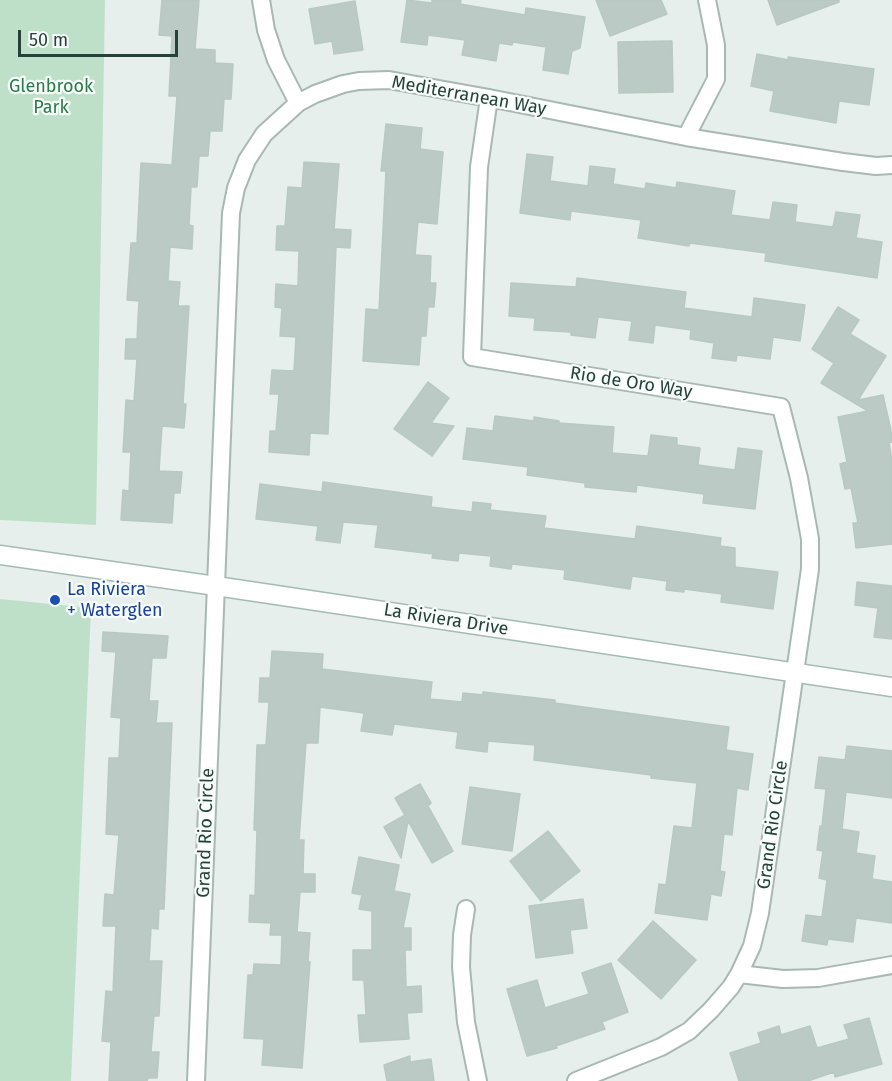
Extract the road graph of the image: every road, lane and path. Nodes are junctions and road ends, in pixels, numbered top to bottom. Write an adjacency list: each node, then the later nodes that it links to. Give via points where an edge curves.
1 (261, 0): 4 (street, via 276,60)
2 (707, 0): 5 (street, via 716,45 716,79)
3 (489, 98): 4 (street, Mediterranean Way, via 389,80 343,84); 5 (street, Mediterranean Way); 9 (street, Rio de Oro Way, via 479,167 472,357 781,407 799,478 811,554)
4 (298, 103): 8 (street, Mediterranean Way, via 264,134 247,160 231,213)
5 (686, 137): 6 (street, Mediterranean Way, via 843,162)
6 (892, 165)
7 (0, 555): 8 (street, La Riviera Drive)
8 (216, 586): 9 (street, La Riviera Drive); 14 (street, Grand Rio Circle)
9 (796, 673): 10 (street, La Riviera Drive); 13 (street, Grand Rio Circle, via 760,914 752,946)
10 (892, 687)
11 (465, 909): 15 (street, via 461,967 466,1022)
12 (892, 965): 13 (street, via 818,978)
13 (739, 974): 16 (street, Grand Rio Circle, via 689,1031 662,1047)
14 (196, 1081)
15 (478, 1081)
16 (576, 1081)

